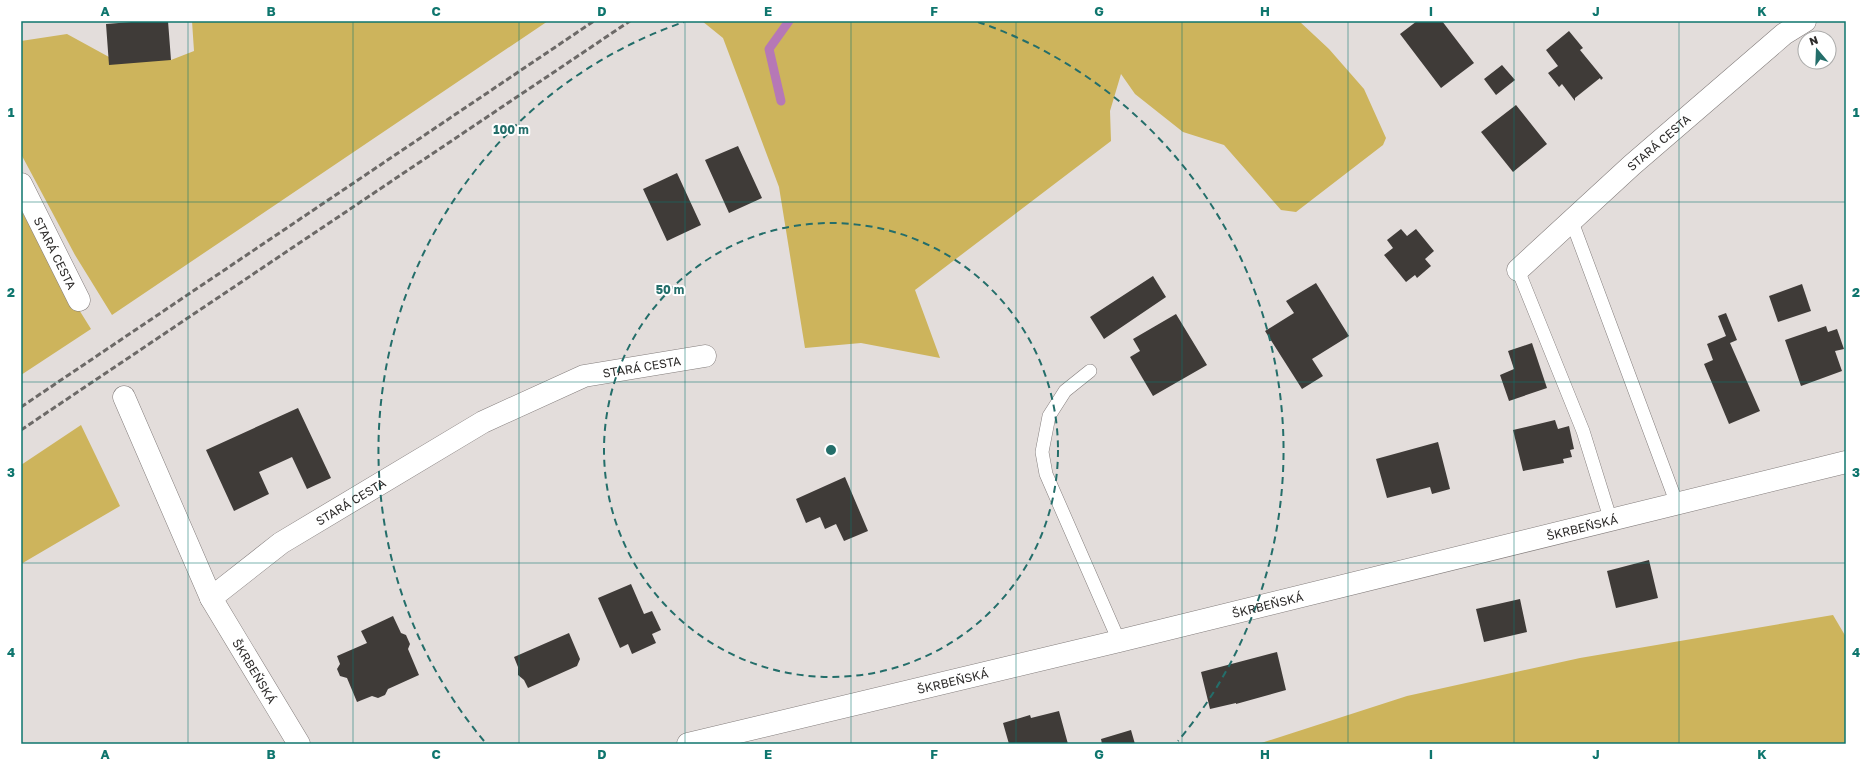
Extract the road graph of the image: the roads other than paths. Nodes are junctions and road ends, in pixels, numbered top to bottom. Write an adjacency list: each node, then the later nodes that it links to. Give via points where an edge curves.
1 (1805, 21): 3 (street, STARÁ CESTA, via 1784,34 1632,165)
2 (21, 184): 5 (street, STARÁ CESTA)
3 (1572, 222): 4 (street, STARÁ CESTA); 10 (lane)
4 (1518, 270): 11 (lane, via 1583,430)
5 (79, 300)
6 (705, 356): 12 (street, STARÁ CESTA, via 584,376 483,422 281,543)
7 (1090, 371): 13 (lane, via 1065,391 1049,416 1042,452 1046,474)
8 (124, 397): 12 (street)
9 (1846, 462): 10 (street, ŠKRBEŇSKÁ)
10 (1677, 504): 11 (street, ŠKRBEŇSKÁ)
11 (1611, 521): 13 (street, ŠKRBEŇSKÁ)
12 (211, 598): 14 (street, ŠKRBEŇSKÁ)
13 (1119, 641): 15 (street, ŠKRBEŇSKÁ)
14 (299, 744)
15 (688, 744)

